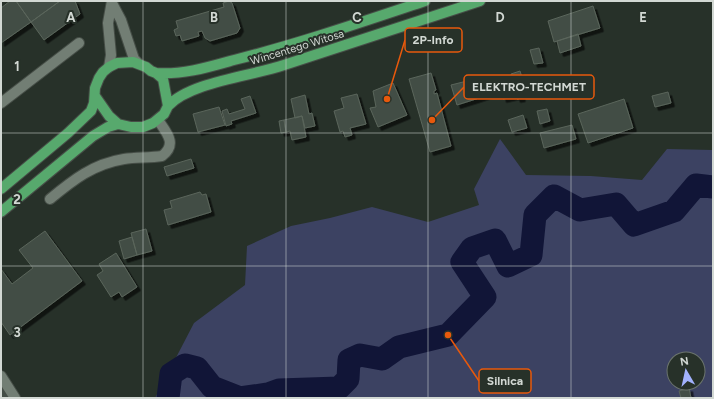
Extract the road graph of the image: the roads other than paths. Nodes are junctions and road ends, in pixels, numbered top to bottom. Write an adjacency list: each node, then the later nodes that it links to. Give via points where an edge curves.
1 (425, 1): 7 (main road, Wincentego Witosa, via 273,50 199,69)
2 (480, 1): 10 (main road, Wincentego Witosa, via 282,66 202,87 174,99)
3 (112, 2): 5 (street, via 134,59); 6 (street, via 108,23 111,55)
4 (80, 43): 9 (street)
5 (138, 63): 6 (main road, via 117,63); 7 (main road)
6 (109, 67): 8 (main road, via 99,78)
7 (156, 73): 10 (main road, via 163,80)
8 (95, 96): 12 (main road, via 106,113); 13 (main road, via 91,111 68,133)
9 (1, 102)
10 (168, 106): 11 (main road)
11 (158, 120): 12 (main road, via 143,127); 14 (street, via 169,136 169,148 162,156 125,159 103,165 76,178)
12 (118, 124): 15 (main road, via 87,140)
13 (3, 184)
14 (50, 199)
15 (1, 212)
16 (1, 376): 17 (street)
17 (15, 398)

